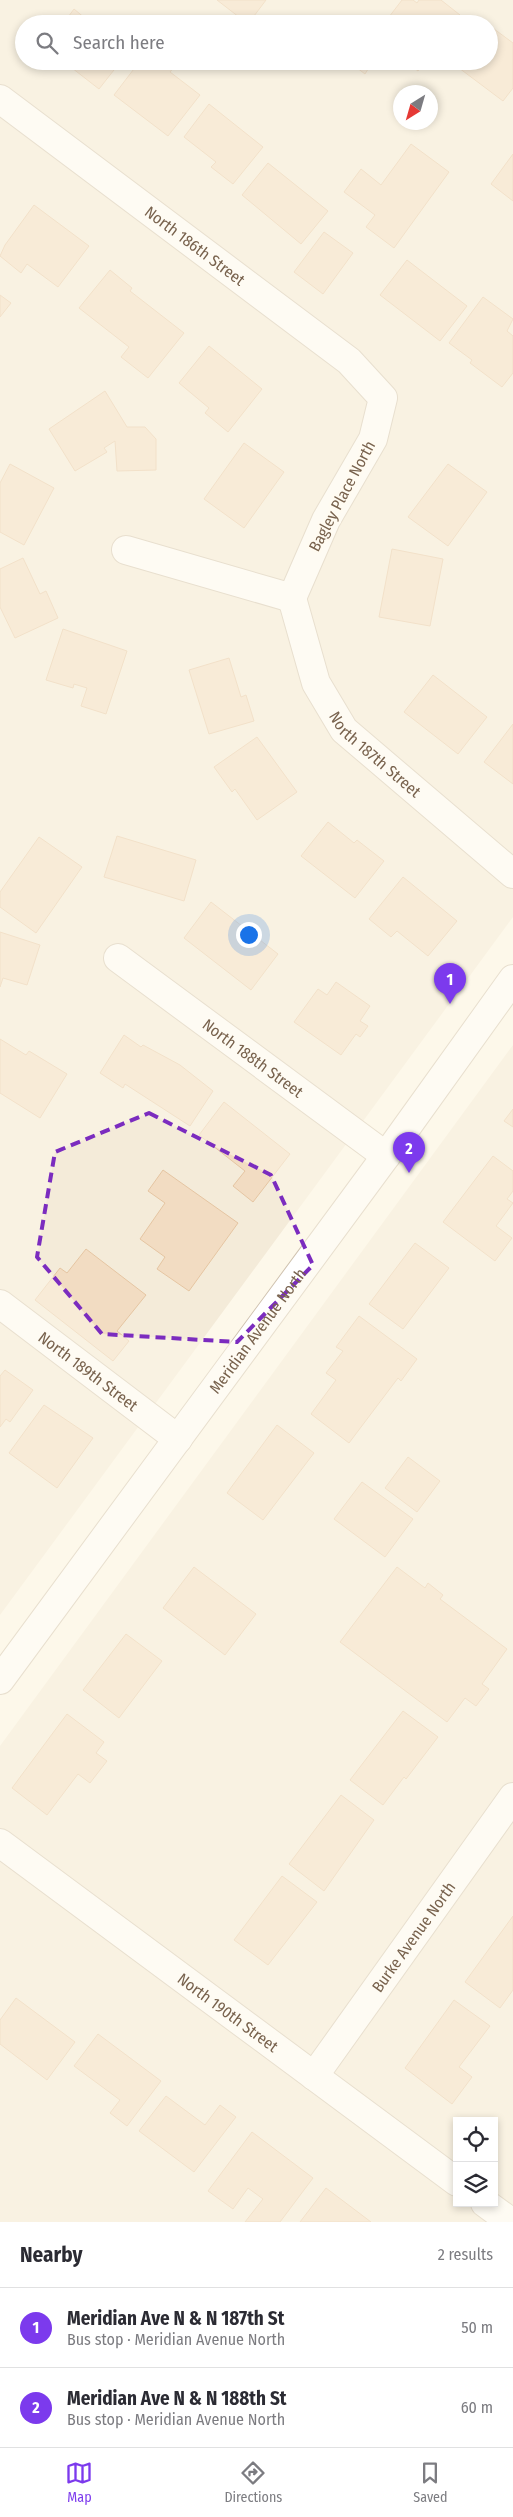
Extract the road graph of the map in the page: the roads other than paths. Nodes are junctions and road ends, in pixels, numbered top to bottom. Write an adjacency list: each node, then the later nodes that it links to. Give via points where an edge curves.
1 (0, 99): 2 (street, North 186th Street, via 349,361)
2 (384, 398): 4 (street, Bagley Place North, via 373,439 326,520)
3 (126, 550): 4 (street)
4 (292, 598): 5 (street, North 187th Street, via 316,683 344,730)
5 (513, 874)
6 (118, 958): 8 (street, North 188th Street)
7 (513, 979): 8 (street, Meridian Avenue North)
8 (386, 1156): 10 (street, Meridian Avenue North)
9 (0, 1304): 10 (street, North 189th Street)
10 (178, 1439): 11 (street, Meridian Avenue North)
11 (0, 1680)
12 (513, 1797): 14 (street, Burke Avenue North)
13 (0, 1843): 14 (street, North 190th Street)
14 (314, 2076): 15 (street, North 190th Street)
15 (453, 2179)
16 (490, 2207): 17 (street)
17 (510, 2222)

